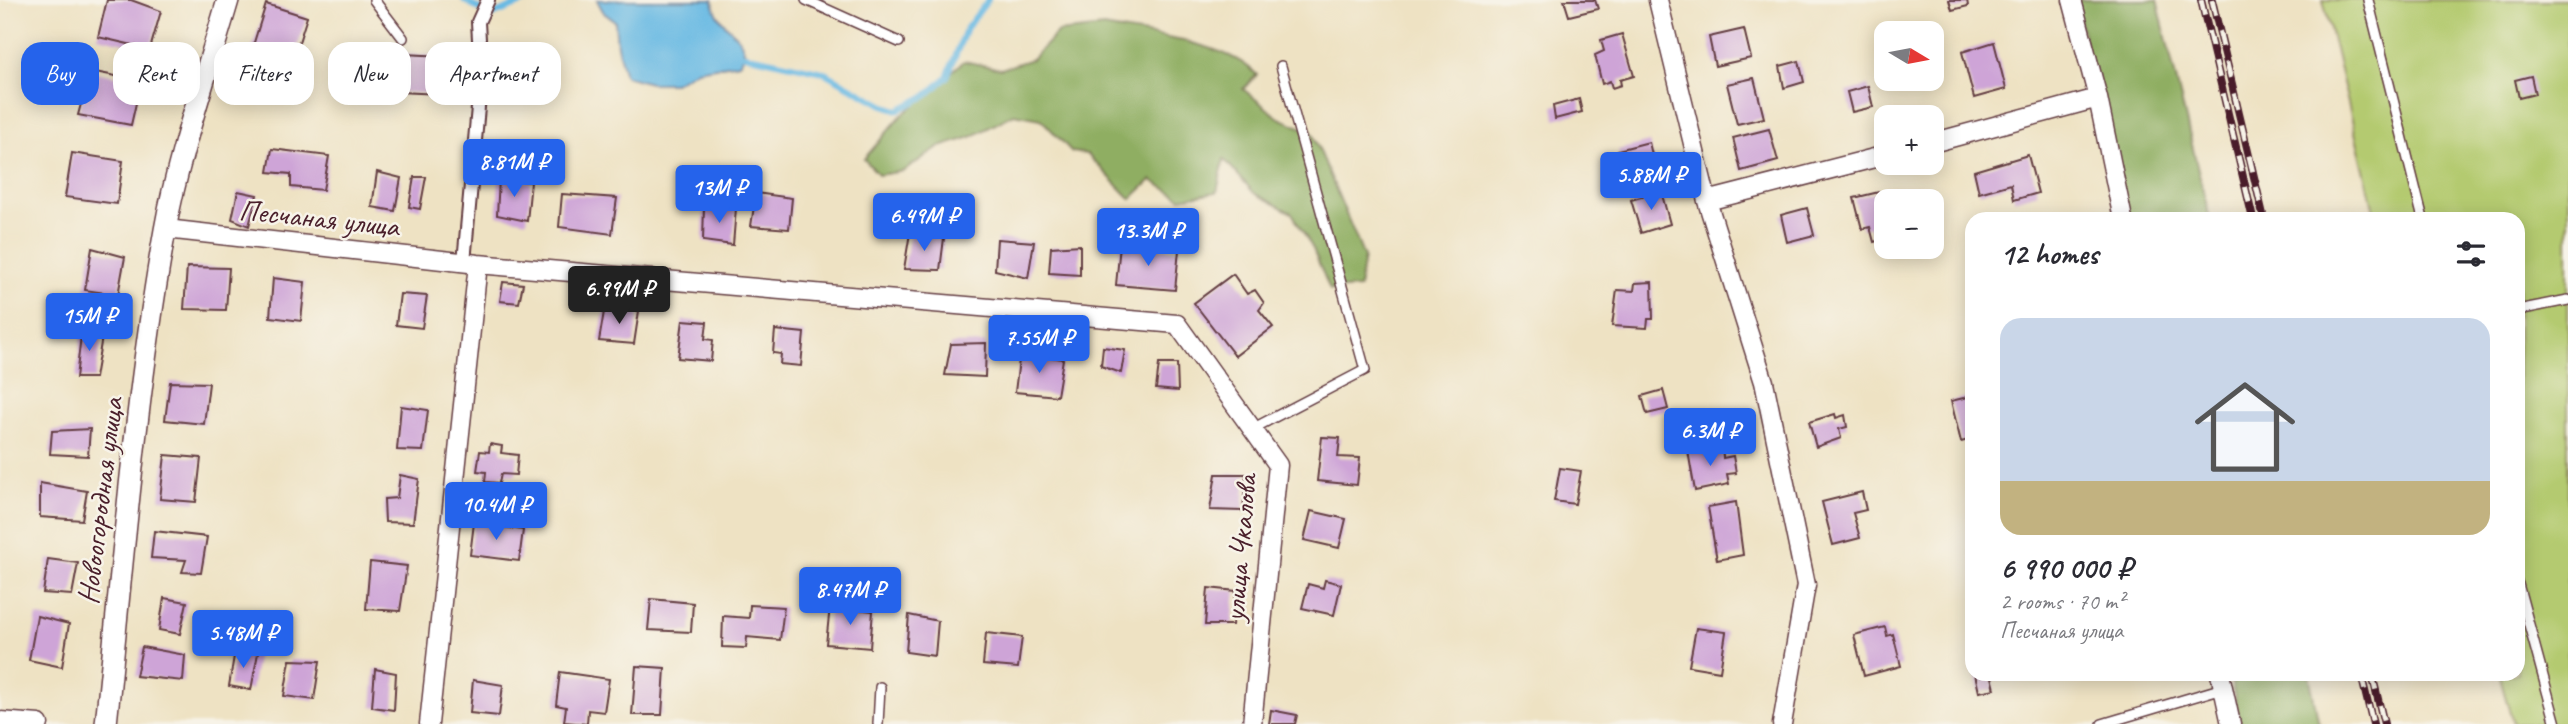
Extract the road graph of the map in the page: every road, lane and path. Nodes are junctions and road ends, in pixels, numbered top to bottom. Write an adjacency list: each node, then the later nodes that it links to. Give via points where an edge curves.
1 (228, 0): 17 (street, Новоогородная улица)
2 (374, 0): 8 (lane)
3 (488, 0): 18 (street, via 478,22 481,74)
4 (807, 0): 9 (lane)
5 (1658, 0): 14 (street)
6 (2072, 0): 11 (street)
7 (2368, 0): 16 (lane)
8 (403, 38)
9 (899, 42)
10 (1281, 66): 22 (lane, via 1365,370)
11 (2098, 98): 12 (street); 15 (street)
12 (1944, 140)
13 (1874, 158): 14 (street)
14 (1707, 201): 32 (street, via 1764,382 1806,585)
15 (2122, 212)
16 (2421, 212)
17 (166, 229): 18 (street, Песчаная улица); 28 (street, Новоогородная улица, via 126,510)
18 (471, 263): 21 (street, Песчаная улица); 29 (street)
19 (2568, 300): 20 (lane)
20 (2525, 309)
21 (1177, 324): 22 (street, улица Чкалова)
22 (1252, 429): 31 (street, улица Чкалова, via 1278,465)
23 (2525, 610): 35 (lane)
24 (2221, 681): 33 (lane); 34 (street)
25 (880, 687): 30 (lane)
26 (0, 721): 27 (street)
27 (39, 724)
28 (106, 724)
29 (429, 724)
30 (878, 724)
31 (1252, 724)
32 (1782, 724)
33 (2102, 724)
34 (2231, 724)
35 (2556, 724)

